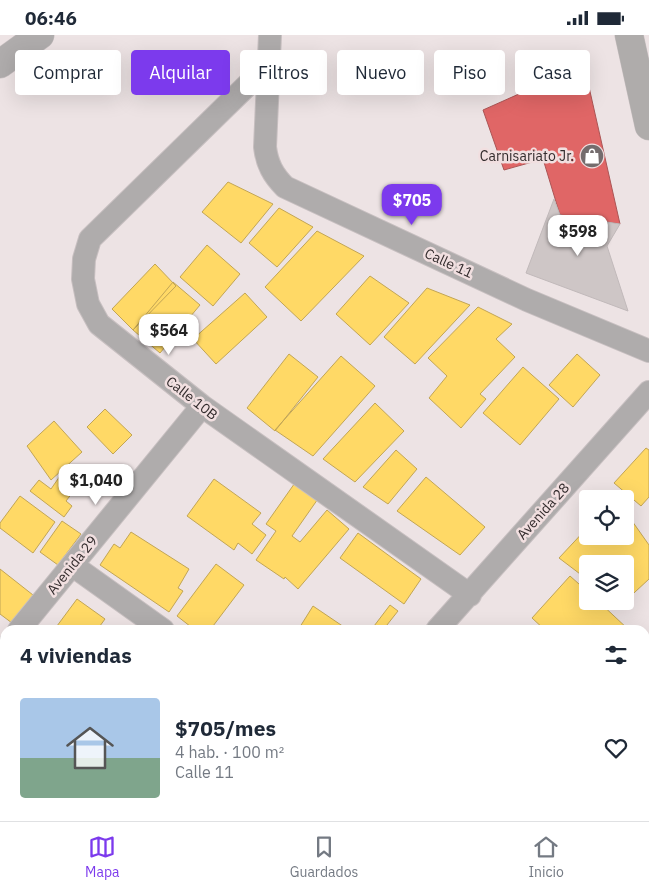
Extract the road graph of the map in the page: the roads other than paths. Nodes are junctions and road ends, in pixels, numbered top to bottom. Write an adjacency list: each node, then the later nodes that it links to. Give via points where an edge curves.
1 (40, 35): 5 (street)
2 (270, 35): 4 (street, Calle 11)
3 (629, 35): 8 (main road)
4 (270, 50)
5 (0, 64)
6 (240, 92): 11 (street, Calle 10B, via 90,239 84,259 83,279 88,304 100,324)
7 (268, 95): 9 (street, Calle 11, via 266,158 285,187 527,300)
8 (649, 126)
9 (649, 351)
10 (649, 393): 13 (street, Avenida 28)
11 (202, 406): 12 (street, Avenida 29); 13 (street, Calle 10B)
12 (72, 565): 14 (street, Avenida 29); 15 (street)
13 (470, 595): 16 (street, Avenida 28)
14 (22, 625)
15 (156, 625)
16 (443, 625)

